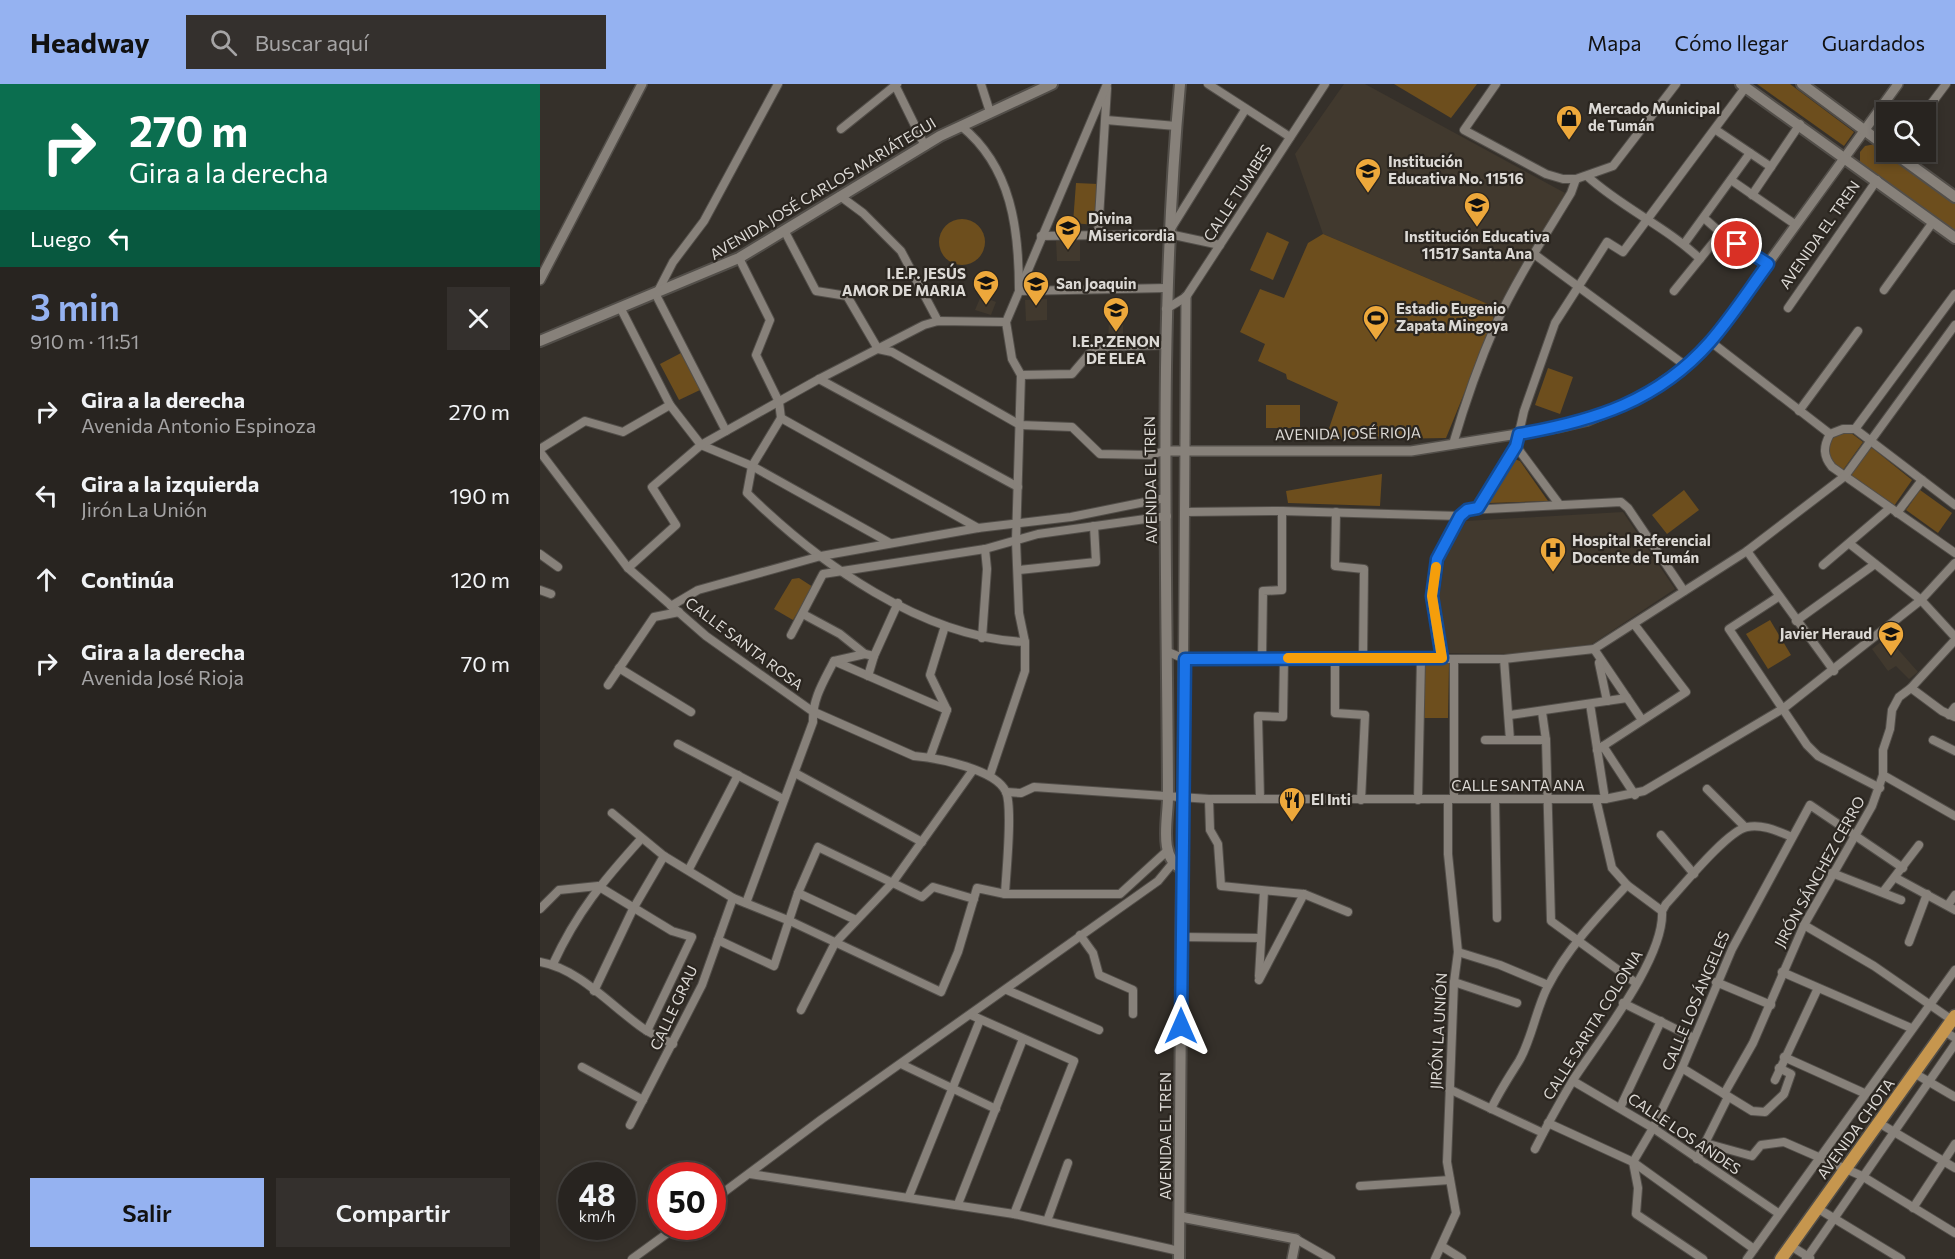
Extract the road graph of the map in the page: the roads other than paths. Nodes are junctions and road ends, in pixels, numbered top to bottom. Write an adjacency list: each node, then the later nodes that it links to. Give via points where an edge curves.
1 (642, 84): 56 (street)
2 (778, 84): 63 (street, via 704,221 673,262)
3 (981, 84): 18 (street)
4 (1052, 84): 18 (main road, AVENIDA JOSÉ CARLOS MARIÁTEGUI)
5 (1107, 84): 19 (street); 48 (street)
6 (1180, 84): 22 (main road, AVENIDA EL TREN)
7 (1208, 84): 17 (street)
8 (1326, 84): 26 (street, CALLE TUMBES)
9 (1496, 84): 34 (street, via 1464,130 1546,174)
10 (1676, 84): 33 (street, via 1613,166)
11 (1802, 84): 25 (main road)
12 (1898, 84): 25 (street, AVENIDA JOSÉ RIOJA)
13 (1946, 84): 16 (street)
14 (896, 85): 23 (street); 28 (street)
15 (1743, 86): 20 (main road); 24 (street)
16 (1932, 102)
17 (1245, 110): 26 (street); 47 (street)
18 (990, 112): 21 (main road, AVENIDA JOSÉ CARLOS MARIÁTEGUI)
19 (1106, 120): 22 (street); 46 (street)
20 (1800, 124): 30 (main road); 32 (street)
21 (961, 126): 28 (main road, AVENIDA JOSÉ CARLOS MARIÁTEGUI); 60 (street, via 974,136 1002,179 1019,247)
22 (1176, 126): 47 (main road, AVENIDA EL TREN)
23 (842, 129)
24 (1716, 130): 29 (street); 41 (street)
25 (1863, 130): 27 (main road); 30 (street, AVENIDA JOSÉ RIOJA)
26 (1290, 137): 51 (street, CALLE TUMBES)
27 (1876, 139)
28 (925, 146): 38 (main road, AVENIDA JOSÉ CARLOS MARIÁTEGUI)
29 (1750, 153): 32 (street); 35 (street)
30 (1845, 157): 36 (main road); 43 (street, AVENIDA JOSÉ RIOJA)
31 (1908, 162): 39 (main road)
32 (1771, 167): 37 (street)
33 (1587, 176): 34 (street); 41 (street)
34 (1576, 179): 52 (street)
35 (1731, 180): 37 (street); 40 (street)
36 (1877, 180): 42 (main road); 65 (street, AVENIDA EL TREN)
37 (1752, 195): 43 (street)
38 (840, 196): 44 (main road, AVENIDA JOSÉ CARLOS MARIÁTEGUI); 68 (street, via 901,251)
39 (1955, 197)
40 (1704, 218): 45 (street); 50 (street)
41 (1647, 222): 50 (street); 57 (street, via 1623,252 1607,242)
42 (1933, 222): 49 (main road); 59 (street)
43 (1796, 225): 55 (street, AVENIDA JOSÉ RIOJA)
44 (784, 230): 53 (main road, AVENIDA JOSÉ CARLOS MARIÁTEGUI); 75 (street, via 816,291 847,296)
45 (1721, 233): 54 (street); 55 (street)
46 (1098, 234): 47 (street); 48 (street)
47 (1169, 234): 51 (street); 58 (main road, AVENIDA EL TREN)
48 (1041, 236): 60 (street)
49 (1955, 238)
50 (1684, 244): 54 (street)
51 (1220, 245): 64 (street, CALLE TUMBES)
52 (1534, 254): 57 (street); 89 (street, via 1497,323)
53 (739, 258): 63 (main road, AVENIDA JOSÉ CARLOS MARIÁTEGUI); 79 (street, via 770,320 756,356)
54 (1700, 259): 61 (street)
55 (1768, 264): 73 (street, AVENIDA JOSÉ RIOJA)
56 (540, 280)
57 (1577, 285): 76 (street); 86 (street, via 1555,323)
58 (1167, 288): 60 (street); 67 (main road, AVENIDA EL TREN)
59 (1884, 290)
60 (1019, 291): 69 (street)
61 (1674, 291)
62 (1955, 294): 84 (street)
63 (656, 295): 66 (main road, AVENIDA JOSÉ CARLOS MARIÁTEGUI); 85 (street)
64 (1186, 297): 67 (street, CALLE TUMBES); 94 (street, AVENIDA EL TREN)
65 (1788, 308)
66 (621, 309): 72 (main road, AVENIDA JOSÉ CARLOS MARIÁTEGUI); 80 (street)
67 (1166, 309): 74 (main road, AVENIDA EL TREN)
68 (938, 321): 69 (street); 75 (street)
69 (1006, 322): 77 (street, via 1012,359)
70 (1955, 324): 88 (street)
71 (1858, 331): 81 (street)
72 (540, 341)
73 (1711, 342): 76 (street, AVENIDA JOSÉ RIOJA); 81 (street)
74 (1165, 345): 77 (street, via 1095,347 1072,374); 93 (main road, AVENIDA EL TREN)
75 (878, 349): 78 (street); 83 (street, via 892,352)
76 (1686, 366): 86 (street, AVENIDA JOSÉ RIOJA, via 1646,394 1612,411 1587,421)
77 (1021, 375): 83 (street)
78 (819, 379): 79 (street); 98 (street)
79 (779, 402): 82 (street); 85 (street)
80 (670, 405): 90 (street); 92 (street, via 622,432 585,421)
81 (1799, 411): 87 (street)
82 (781, 418): 95 (street); 112 (street)
83 (1020, 425): 93 (street, via 1072,426 1100,454 1150,455); 98 (street)
84 (1855, 429): 87 (street); 88 (street)
85 (726, 431): 90 (street)
86 (1519, 434): 89 (street, AVENIDA JOSÉ RIOJA); 91 (street)
87 (1830, 434): 96 (street, via 1824,451 1826,459)
88 (1870, 440): 96 (street); 97 (street)
89 (1453, 444): 94 (street, AVENIDA JOSÉ RIOJA, via 1411,451)
90 (701, 445): 95 (street); 125 (street, via 652,487 676,525)
91 (1516, 446): 100 (street); 102 (street)
92 (540, 450): 125 (street, CALLE SANTA ROSA)
93 (1165, 451): 94 (street, AVENIDA JOSÉ RIOJA); 99 (main road, AVENIDA EL TREN)
94 (1186, 451): 105 (street, AVENIDA EL TREN)
95 (752, 466): 114 (street); 120 (street, via 747,494 780,526)
96 (1845, 476): 103 (street); 117 (street)
97 (1922, 480): 101 (street); 107 (street)
98 (1018, 487): 110 (street)
99 (1166, 498): 108 (main road, AVENIDA EL TREN); 110 (street, via 1071,517)
100 (1558, 504): 102 (street); 129 (street, via 1621,502)
101 (1955, 505)
102 (1478, 508): 109 (street)
103 (1890, 508): 107 (street); 115 (street)
104 (1282, 511): 105 (street); 106 (street); 148 (street, via 1282,590 1263,591)
105 (1184, 512): 153 (street, AVENIDA EL TREN)
106 (1335, 512): 109 (street); 150 (street, via 1335,566 1364,569)
107 (1897, 513): 118 (street)
108 (1167, 516): 111 (street); 145 (main road, AVENIDA EL TREN)
109 (1460, 516): 151 (street, via 1437,559 1432,596)
110 (1017, 523): 112 (street); 113 (street)
111 (1094, 526): 113 (street); 126 (street, via 1096,562)
112 (978, 528): 114 (street)
113 (1017, 541): 116 (street); 126 (street)
114 (890, 543): 120 (street)
115 (1850, 544): 122 (street); 123 (street)
116 (985, 549): 127 (street); 141 (street)
117 (1747, 551): 129 (street); 131 (street)
118 (1955, 553)
119 (540, 554): 124 (street)
120 (821, 556): 127 (street); 134 (street, via 698,590)
121 (1955, 563): 132 (street, CALLE SANTA ANA)
122 (1875, 564): 132 (street); 137 (street)
123 (1822, 565)
124 (558, 567)
125 (628, 568): 134 (street, CALLE SANTA ROSA)
126 (1019, 570): 143 (street, via 1019,613)
127 (841, 572): 133 (street); 136 (street, via 823,574)
128 (540, 590): 130 (street)
129 (1684, 591): 138 (street)
130 (551, 594)
131 (1778, 597): 137 (street); 167 (street, via 1729,629)
132 (1921, 600): 142 (street); 159 (street, CALLE SANTA ANA)
133 (898, 603): 139 (street); 146 (street)
134 (671, 606): 135 (street, CALLE SANTA ROSA)
135 (679, 612): 158 (street, via 654,617); 169 (street, CALLE SANTA ROSA, via 706,636)
136 (803, 614): 140 (street); 146 (street)
137 (1796, 621): 159 (street)
138 (1634, 624): 144 (street); 174 (street, via 1686,692)
139 (945, 626): 141 (street); 168 (street, via 930,675)
140 (791, 635)
141 (982, 638): 143 (street)
142 (1955, 638): 162 (street, JIRÓN SÁNCHEZ CERRO)
143 (1025, 642): 186 (street, via 1025,671)
144 (1594, 649): 152 (street); 156 (street)
145 (1168, 652): 153 (street); 192 (main road, AVENIDA EL TREN)
146 (869, 655): 157 (street); 160 (street)
147 (1335, 657): 149 (street); 150 (street); 200 (street, via 1335,713 1365,714)
148 (1262, 658): 149 (street); 153 (street)
149 (1284, 658): 195 (street, via 1283,717 1258,716)
150 (1363, 658): 154 (street)
151 (1442, 658): 154 (street); 155 (street)
152 (1598, 658): 163 (street); 164 (street)
153 (1185, 659): 193 (street, AVENIDA EL TREN)
154 (1421, 659): 201 (street)
155 (1454, 659): 156 (street); 196 (street, JIRÓN LA UNIÓN)
156 (1504, 660): 172 (street)
157 (834, 661): 160 (street); 169 (street)
158 (619, 669): 161 (street); 170 (street)
159 (1834, 670): 167 (street, CALLE SANTA ANA)
160 (868, 676): 168 (street)
161 (609, 685)
162 (1911, 688): 173 (street); 187 (street, JIRÓN SÁNCHEZ CERRO, via 1899,697 1892,710 1883,750)
163 (1627, 698): 164 (street); 174 (street)
164 (1607, 701): 165 (street)
165 (1590, 704): 171 (street); 180 (street)
166 (1955, 707): 173 (street)
167 (1784, 708): 188 (street, via 1818,756); 191 (street, CALLE SANTA ANA)
168 (947, 710): 182 (street)
169 (812, 711): 182 (street, CALLE SANTA ROSA, via 914,756); 184 (street, via 813,722)
170 (691, 712)
171 (1542, 712): 172 (street); 177 (street)
172 (1510, 715): 176 (street)
173 (1952, 716)
174 (1642, 720): 180 (street)
175 (1485, 740): 176 (street)
176 (1510, 740): 177 (street)
177 (1546, 740): 202 (street)
178 (1933, 740): 181 (street)
179 (678, 744): 185 (street)
180 (1600, 748): 191 (street); 198 (street)
181 (1955, 751)
182 (930, 757): 183 (street, CALLE SANTA ROSA)
183 (973, 770): 186 (street, CALLE SANTA ROSA); 210 (street)
184 (795, 773): 199 (street); 210 (street)
185 (738, 775): 199 (street); 216 (street)
186 (990, 775): 190 (street)
187 (1883, 775): 188 (street, JIRÓN SÁNCHEZ CERRO); 204 (street)
188 (1880, 788): 206 (street, JIRÓN SÁNCHEZ CERRO)
189 (1707, 789): 205 (street)
190 (1006, 792): 192 (street, CALLE SANTA ANA, via 1021,793 1034,787); 226 (street)
191 (1635, 795): 198 (street, CALLE SANTA ANA)
192 (1168, 797): 193 (street, CALLE SANTA ANA); 212 (main road, AVENIDA EL TREN)
193 (1184, 798): 194 (street, CALLE SANTA ANA); 214 (street, AVENIDA EL TREN)
194 (1209, 799): 195 (street, CALLE SANTA ANA); 223 (street, via 1210,830 1218,844 1221,886)
195 (1260, 799): 200 (street, CALLE SANTA ANA)
196 (1451, 799): 197 (street, CALLE SANTA ANA); 201 (street, CALLE SANTA ANA); 250 (street, JIRÓN LA UNIÓN, via 1448,854)
197 (1495, 799): 202 (street, CALLE SANTA ANA); 239 (street)
198 (1600, 799): 202 (street, CALLE SANTA ANA); 221 (street, via 1612,868)
199 (783, 800): 233 (street)
200 (1361, 800): 201 (street, CALLE SANTA ANA)
201 (1419, 800)
202 (1548, 800): 247 (street, via 1551,921)
203 (612, 813): 209 (street)
204 (1955, 816)
205 (1745, 827): 208 (street, via 1765,826); 218 (street, via 1730,836)
206 (1856, 834): 208 (street, CALLE LOS ÁNGELES, via 1810,805); 215 (street); 217 (street, JIRÓN SÁNCHEZ CERRO)
207 (1660, 835): 218 (street)
208 (1792, 837): 256 (street, CALLE LOS ÁNGELES)
209 (641, 838): 213 (street); 222 (street)
210 (922, 842): 220 (street)
211 (1919, 845): 215 (street)
212 (1167, 851): 214 (main road, AVENIDA EL TREN); 226 (street, via 1120,894)
213 (664, 856): 216 (street); 236 (street)
214 (1177, 866): 243 (street); 244 (main road, AVENIDA EL TREN)
215 (1903, 868): 219 (street)
216 (689, 869): 230 (street)
217 (1832, 873): 224 (street); 242 (street, JIRÓN SÁNCHEZ CERRO)
218 (1694, 874): 237 (street)
219 (1896, 878): 224 (street); 228 (street)
220 (894, 882): 225 (street, via 818,847); 231 (street, via 922,897 933,887); 240 (street)
221 (1627, 885): 237 (street); 247 (street)
222 (597, 886): 235 (street, via 559,890); 236 (street); 252 (street)
223 (1264, 891): 227 (street); 245 (street)
224 (1883, 892): 232 (street)
225 (798, 893): 240 (street); 241 (street)
226 (1005, 894): 231 (street, via 977,888)
227 (1304, 894): 238 (street); 245 (street, via 1259,980)
228 (1927, 894): 234 (street); 248 (street)
229 (1955, 896): 234 (street)
230 (733, 898): 233 (street); 246 (street, CALLE GRAU)
231 (974, 899): 249 (street, via 941,992)
232 (1901, 900)
233 (746, 903): 241 (street)
234 (1951, 907)
235 (540, 909)
236 (633, 909): 261 (street); 274 (street, via 672,931 692,937)
237 (1662, 911): 257 (street, CALLE SARITA COLONIA, via 1655,950)
238 (1348, 912)
239 (1497, 918)
240 (856, 920): 249 (street)
241 (790, 921): 246 (street, via 774,966); 249 (street)
242 (1804, 925): 254 (street, JIRÓN SÁNCHEZ CERRO); 263 (street)
243 (1080, 935): 260 (street); 267 (street, via 1093,953 1099,975 1133,990)
244 (1181, 937): 245 (street); 326 (main road, AVENIDA EL TREN)
245 (1262, 938)
246 (718, 940): 279 (street, CALLE GRAU)
247 (1580, 940): 257 (street); 258 (street)
248 (1909, 942)
249 (835, 943): 266 (street)
250 (1458, 952): 255 (street, JIRÓN LA UNIÓN); 258 (street)
251 (540, 962): 252 (street)
252 (553, 964): 261 (street)
253 (1955, 970): 263 (street)
254 (1782, 972): 259 (street); 265 (street, JIRÓN SÁNCHEZ CERRO)
255 (1454, 982): 262 (street); 290 (street, JIRÓN LA UNIÓN)
256 (1716, 982): 265 (street); 276 (street, CALLE LOS ÁNGELES)
257 (1636, 983): 264 (street, CALLE SARITA COLONIA)
258 (1548, 985): 298 (street, via 1520,1059)
259 (1818, 988): 272 (street); 281 (street)
260 (1007, 990): 268 (street); 273 (street)
261 (594, 991): 274 (street)
262 (1517, 1003)
263 (1929, 1003): 269 (street); 272 (street)
264 (1623, 1004): 271 (street); 288 (street, CALLE SARITA COLONIA)
265 (1771, 1005): 293 (street, JIRÓN SÁNCHEZ CERRO)
266 (801, 1010)
267 (1133, 1014)
268 (971, 1015): 270 (street); 282 (street)
269 (1954, 1018): 275 (highway, AVENIDA CHOTA)
270 (980, 1020): 278 (street); 291 (street)
271 (1661, 1021): 276 (street); 296 (street)
272 (1911, 1028): 292 (street)
273 (1099, 1030)
274 (647, 1031): 279 (street)
275 (1944, 1031): 277 (street); 286 (highway, AVENIDA CHOTA)
276 (1694, 1038): 284 (street, CALLE LOS ÁNGELES)
277 (1955, 1038)
278 (1023, 1039): 297 (street); 325 (street, via 1074,1061)
279 (674, 1044): 295 (street, CALLE GRAU)
280 (1955, 1044): 289 (street)
281 (1784, 1057): 285 (street); 292 (street)
282 (900, 1064): 291 (street); 315 (street)
283 (582, 1067): 295 (street)
284 (1683, 1068): 293 (street); 302 (street, CALLE LOS ÁNGELES)
285 (1779, 1068): 287 (street); 293 (street, via 1791,1074 1784,1094 1765,1112 1752,1111)
286 (1914, 1073): 289 (street); 300 (highway, AVENIDA CHOTA)
287 (1774, 1080)
288 (1573, 1081): 296 (street, CALLE LOS ANDES); 299 (street, CALLE SARITA COLONIA)
289 (1928, 1082): 294 (street); 303 (street)
290 (1449, 1089): 298 (street); 317 (street, JIRÓN LA UNIÓN)
291 (951, 1090): 297 (street); 320 (street)
292 (1864, 1093): 308 (street)
293 (1726, 1095): 305 (street, JIRÓN SÁNCHEZ CERRO)
294 (1955, 1097)
295 (644, 1100): 301 (street, CALLE GRAU)
296 (1620, 1108): 302 (street, CALLE LOS ANDES)
297 (996, 1109): 321 (street)
298 (1491, 1109): 304 (street)
299 (1548, 1124): 304 (street, CALLE SARITA COLONIA); 310 (street)
300 (1879, 1124): 303 (street); 313 (highway, AVENIDA CHOTA)
301 (630, 1125)
302 (1653, 1128): 309 (street, CALLE LOS ANDES); 310 (street, CALLE LOS ÁNGELES)
303 (1892, 1131): 311 (street); 316 (street)
304 (1543, 1133): 307 (street, CALLE SARITA COLONIA)
305 (1705, 1143): 308 (street, via 1752,1156 1761,1144 1784,1142); 309 (street, JIRÓN SÁNCHEZ CERRO)
306 (1955, 1144): 311 (street)
307 (1535, 1149)
308 (1818, 1158): 313 (street); 324 (street)
309 (1697, 1159): 324 (street, CALLE LOS ANDES)
310 (1633, 1162): 334 (street); 342 (street, via 1638,1188 1636,1214)
311 (1944, 1162): 314 (street); 323 (street)
312 (1068, 1163): 328 (street)
313 (1846, 1168): 316 (street); 322 (highway, AVENIDA CHOTA)
314 (1955, 1168)
315 (750, 1174): 319 (street); 320 (street)
316 (1863, 1176): 323 (street); 327 (street)
317 (1450, 1180): 318 (street); 333 (street, JIRÓN LA UNIÓN, via 1456,1213)
318 (1360, 1186)
319 (726, 1191)
320 (909, 1196): 321 (street)
321 (958, 1204): 325 (street)
322 (1817, 1208): 327 (street); 332 (highway, AVENIDA CHOTA)
323 (1913, 1208): 329 (street)
324 (1778, 1213): 334 (street)
325 (1014, 1214): 328 (street)
326 (1181, 1217): 330 (street); 335 (main road, AVENIDA EL TREN)
327 (1834, 1218): 336 (street); 345 (street)
328 (1047, 1221): 335 (street)
329 (1955, 1233)
330 (1296, 1239): 338 (street); 339 (street)
331 (658, 1240): 337 (street)
332 (1791, 1246): 336 (street); 344 (highway, AVENIDA CHOTA)
333 (1443, 1247): 340 (street, JIRÓN LA UNIÓN); 341 (street)
334 (1754, 1249): 343 (street)
335 (1179, 1255)
336 (1809, 1258)
337 (632, 1259)
338 (1293, 1259)
339 (1330, 1259)
340 (1435, 1259)
341 (1462, 1259)
342 (1703, 1259)
343 (1747, 1259)
344 (1781, 1259)
345 (1901, 1259)

